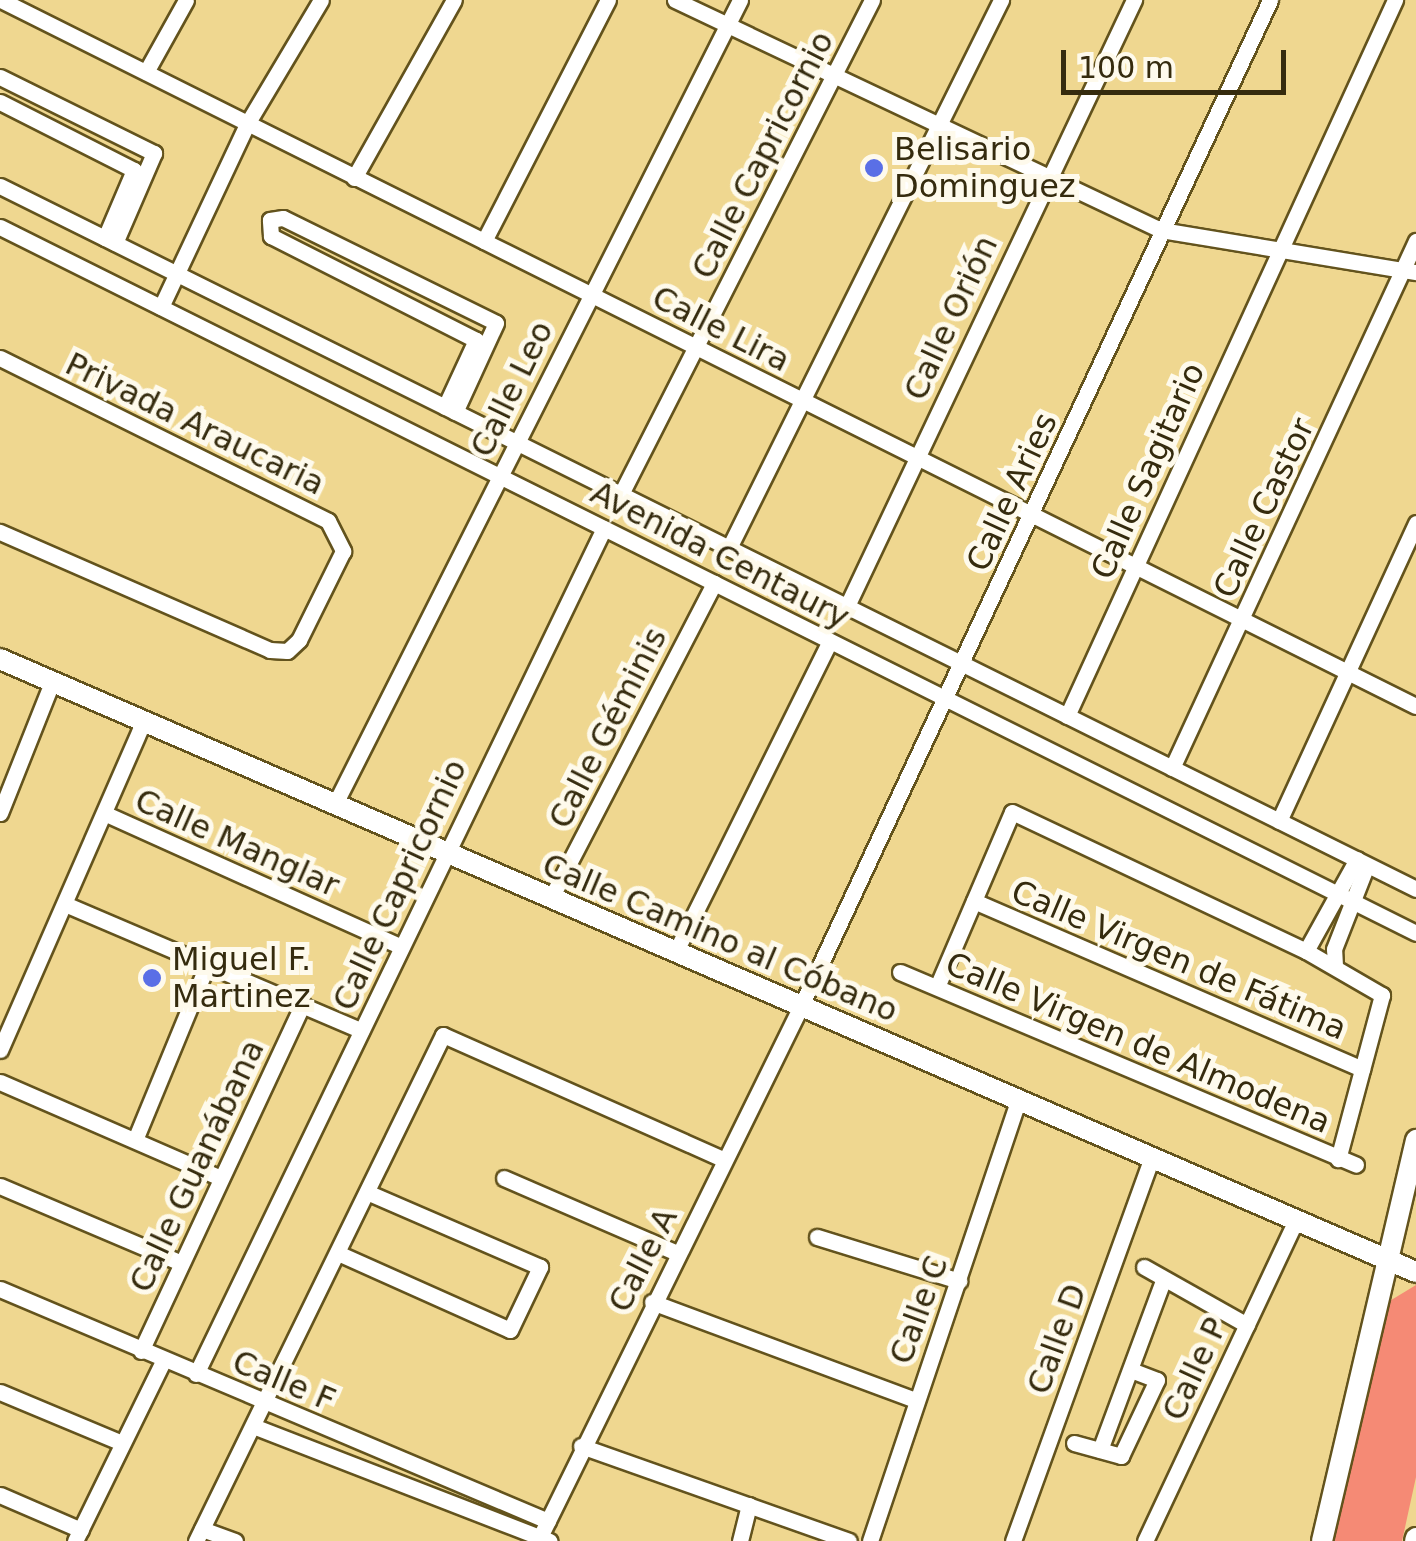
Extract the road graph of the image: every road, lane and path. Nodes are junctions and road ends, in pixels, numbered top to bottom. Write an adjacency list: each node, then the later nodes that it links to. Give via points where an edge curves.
1 (1, 0): 14 (street, Calle Lira)
2 (46, 0): 14 (street)
3 (186, 0): 16 (street)
4 (320, 0): 20 (street)
5 (454, 0): 22 (street)
6 (608, 0): 29 (street)
7 (675, 0): 15 (street)
8 (740, 0): 15 (street, Calle Leo)
9 (872, 0): 17 (street, Calle Capricornio)
10 (1002, 0): 21 (street)
11 (1134, 0): 23 (street, Calle Orión)
12 (1270, 0): 26 (street, Calle Aries)
13 (1395, 0): 30 (street, Calle Sagitario)
14 (36, 17): 16 (street, Calle Lira)
15 (727, 25): 17 (street); 33 (street, Calle Leo)
16 (146, 72): 20 (street, Calle Lira)
17 (834, 76): 21 (street); 35 (street, Calle Capricornio)
18 (0, 78): 28 (street, via 154,153)
19 (0, 102): 28 (street, via 134,170)
20 (247, 124): 22 (street, Calle Lira); 32 (street)
21 (938, 126): 23 (street); 37 (street)
22 (354, 178): 29 (street, Calle Lira)
23 (1046, 178): 26 (street); 40 (street, Calle Orión)
24 (0, 186): 28 (street, Avenida Centaury)
25 (0, 226): 34 (street, Avenida Centaury)
26 (1161, 230): 30 (street); 43 (street, Calle Aries)
27 (1416, 240): 31 (street, Calle Castor)
28 (110, 241): 32 (street, Avenida Centaury)
29 (484, 241): 33 (street, Calle Lira)
30 (1278, 249): 31 (street); 48 (street, Calle Sagitario)
31 (1409, 271): 51 (street, Calle Castor)
32 (176, 274): 34 (street); 38 (street, Avenida Centaury)
33 (590, 295): 35 (street, Calle Lira); 39 (street, Calle Leo)
34 (161, 307): 41 (street, Avenida Centaury)
35 (697, 346): 37 (street, Calle Lira); 42 (street, Calle Capricornio)
36 (0, 358): 46 (street, Privada Araucaria, via 328,521 343,550 299,640 287,650 270,650)
37 (800, 399): 40 (street, Calle Lira); 47 (street)
38 (450, 410): 38 (street, via 496,323 283,218 270,220 271,236 476,340); 39 (street, Avenida Centaury)
39 (517, 442): 41 (street, Calle Leo); 42 (street, Avenida Centaury)
40 (917, 456): 43 (street, Calle Lira); 50 (street, Calle Orión)
41 (500, 476): 45 (street, Avenida Centaury); 63 (street, Calle Leo)
42 (621, 494): 47 (street, Avenida Centaury)
43 (1033, 514): 48 (street, Calle Lira); 54 (street, Calle Aries)
44 (1416, 523): 55 (street)
45 (604, 528): 49 (street, Avenida Centaury); 67 (street, Calle Capricornio)
46 (0, 532)
47 (729, 548): 50 (street, Avenida Centaury)
48 (1136, 566): 51 (street, Calle Lira); 59 (street, Calle Sagitario)
49 (714, 583): 52 (street, Avenida Centaury); 70 (street, Calle Géminis)
50 (847, 606): 54 (street, Avenida Centaury)
51 (1243, 620): 55 (street, Calle Lira); 61 (street, Calle Castor)
52 (830, 641): 57 (street, Avenida Centaury); 77 (street)
53 (0, 659): 56 (street, Calle Camino al Cóbano)
54 (962, 664): 57 (street, Calle Aries); 59 (street, Avenida Centaury)
55 (1349, 672): 58 (street, Calle Lira); 66 (street)
56 (52, 682): 60 (street, Calle Camino al Cóbano); 62 (street)
57 (946, 699): 71 (street, Avenida Centaury); 83 (street, Calle Aries)
58 (1416, 706)
59 (1067, 716): 61 (street, Avenida Centaury)
60 (144, 720): 63 (street, Calle Camino al Cóbano); 65 (street)
61 (1172, 768): 66 (street, Avenida Centaury)
62 (7, 777): 64 (street)
63 (335, 804): 67 (street, Calle Camino al Cóbano)
64 (0, 813)
65 (106, 814): 73 (street); 75 (street, Calle Manglar)
66 (1279, 821): 68 (street, Avenida Centaury)
67 (444, 852): 70 (street, Calle Camino al Cóbano); 75 (street, Calle Capricornio)
68 (1362, 862): 69 (street, Avenida Centaury); 71 (street)
69 (1416, 889)
70 (550, 898): 77 (street, Calle Camino al Cóbano)
71 (1346, 899): 74 (street, Avenida Centaury); 76 (street); 79 (street)
72 (974, 901): 76 (street, via 1012,812); 81 (street); 86 (street, Calle Virgen de Fátima)
73 (65, 904): 78 (street); 85 (street)
74 (1416, 934)
75 (400, 946): 84 (street, Calle Capricornio)
76 (1306, 951): 79 (street)
77 (674, 953): 83 (street, Calle Camino al Cóbano)
78 (207, 965): 82 (street); 89 (street)
79 (1335, 966): 86 (street, via 1382,995)
80 (900, 972): 81 (street, Calle Virgen de Almodena)
81 (936, 987): 92 (street, Calle Virgen de Almodena)
82 (303, 1004): 84 (street); 95 (street, Calle Guanábana)
83 (801, 1006): 88 (street, Calle Camino al Cóbano); 93 (street, Calle A)
84 (361, 1030): 115 (street, Calle Capricornio)
85 (0, 1050)
86 (1362, 1069): 92 (street)
87 (0, 1082): 89 (street)
88 (1020, 1098): 91 (street, Calle Camino al Cóbano); 107 (street, Calle C)
89 (135, 1140): 95 (street)
90 (1416, 1140): 103 (street)
91 (1152, 1156): 99 (street, Calle Camino al Cóbano); 134 (street, Calle D)
92 (1338, 1159): 94 (street, Calle Virgen de Almodena)
93 (724, 1160): 98 (street, via 443,1035); 101 (street, Calle A)
94 (1356, 1164)
95 (221, 1178): 104 (street, Calle Guanábana)
96 (504, 1178): 101 (street)
97 (0, 1186): 104 (street)
98 (369, 1193): 102 (street); 102 (street, via 540,1267 510,1330)
99 (1296, 1220): 103 (street, Calle Camino al Cóbano); 111 (street, Calle P)
100 (817, 1238): 107 (street)
101 (677, 1253): 110 (street, Calle A)
102 (340, 1254): 118 (street)
103 (1388, 1260): 106 (street, Calle Camino al Cóbano); 136 (street)
104 (180, 1264): 112 (street, Calle Guanábana)
105 (1144, 1268): 108 (street)
106 (1416, 1272)
107 (959, 1281): 117 (street, Calle C)
108 (1164, 1281): 111 (street); 114 (street)
109 (0, 1289): 112 (street, Calle F)
110 (652, 1302): 117 (street); 122 (street, Calle A)
111 (1247, 1325): 135 (street, Calle P)
112 (141, 1351): 113 (street, Calle F)
113 (163, 1360): 115 (street, Calle F); 120 (street)
114 (1131, 1370): 123 (street); 123 (street, via 1157,1380 1121,1456)
115 (196, 1374): 118 (street, Calle F)
116 (0, 1392): 120 (street)
117 (916, 1400): 133 (street, Calle C)
118 (264, 1404): 119 (street); 126 (street, Calle F)
119 (254, 1426): 128 (street); 129 (street, Calle F)
120 (122, 1443): 127 (street)
121 (1074, 1443): 123 (street)
122 (581, 1446): 125 (street); 126 (street, Calle A)
123 (1100, 1450)
124 (0, 1495): 127 (street)
125 (749, 1505): 131 (street); 132 (street)
126 (548, 1521): 129 (street, Calle A)
127 (78, 1535)
128 (199, 1535): 130 (street)
129 (543, 1540)
130 (235, 1541)
131 (740, 1541)
132 (848, 1541)
133 (870, 1541)
134 (1014, 1541)
135 (1145, 1541)
136 (1322, 1541)

